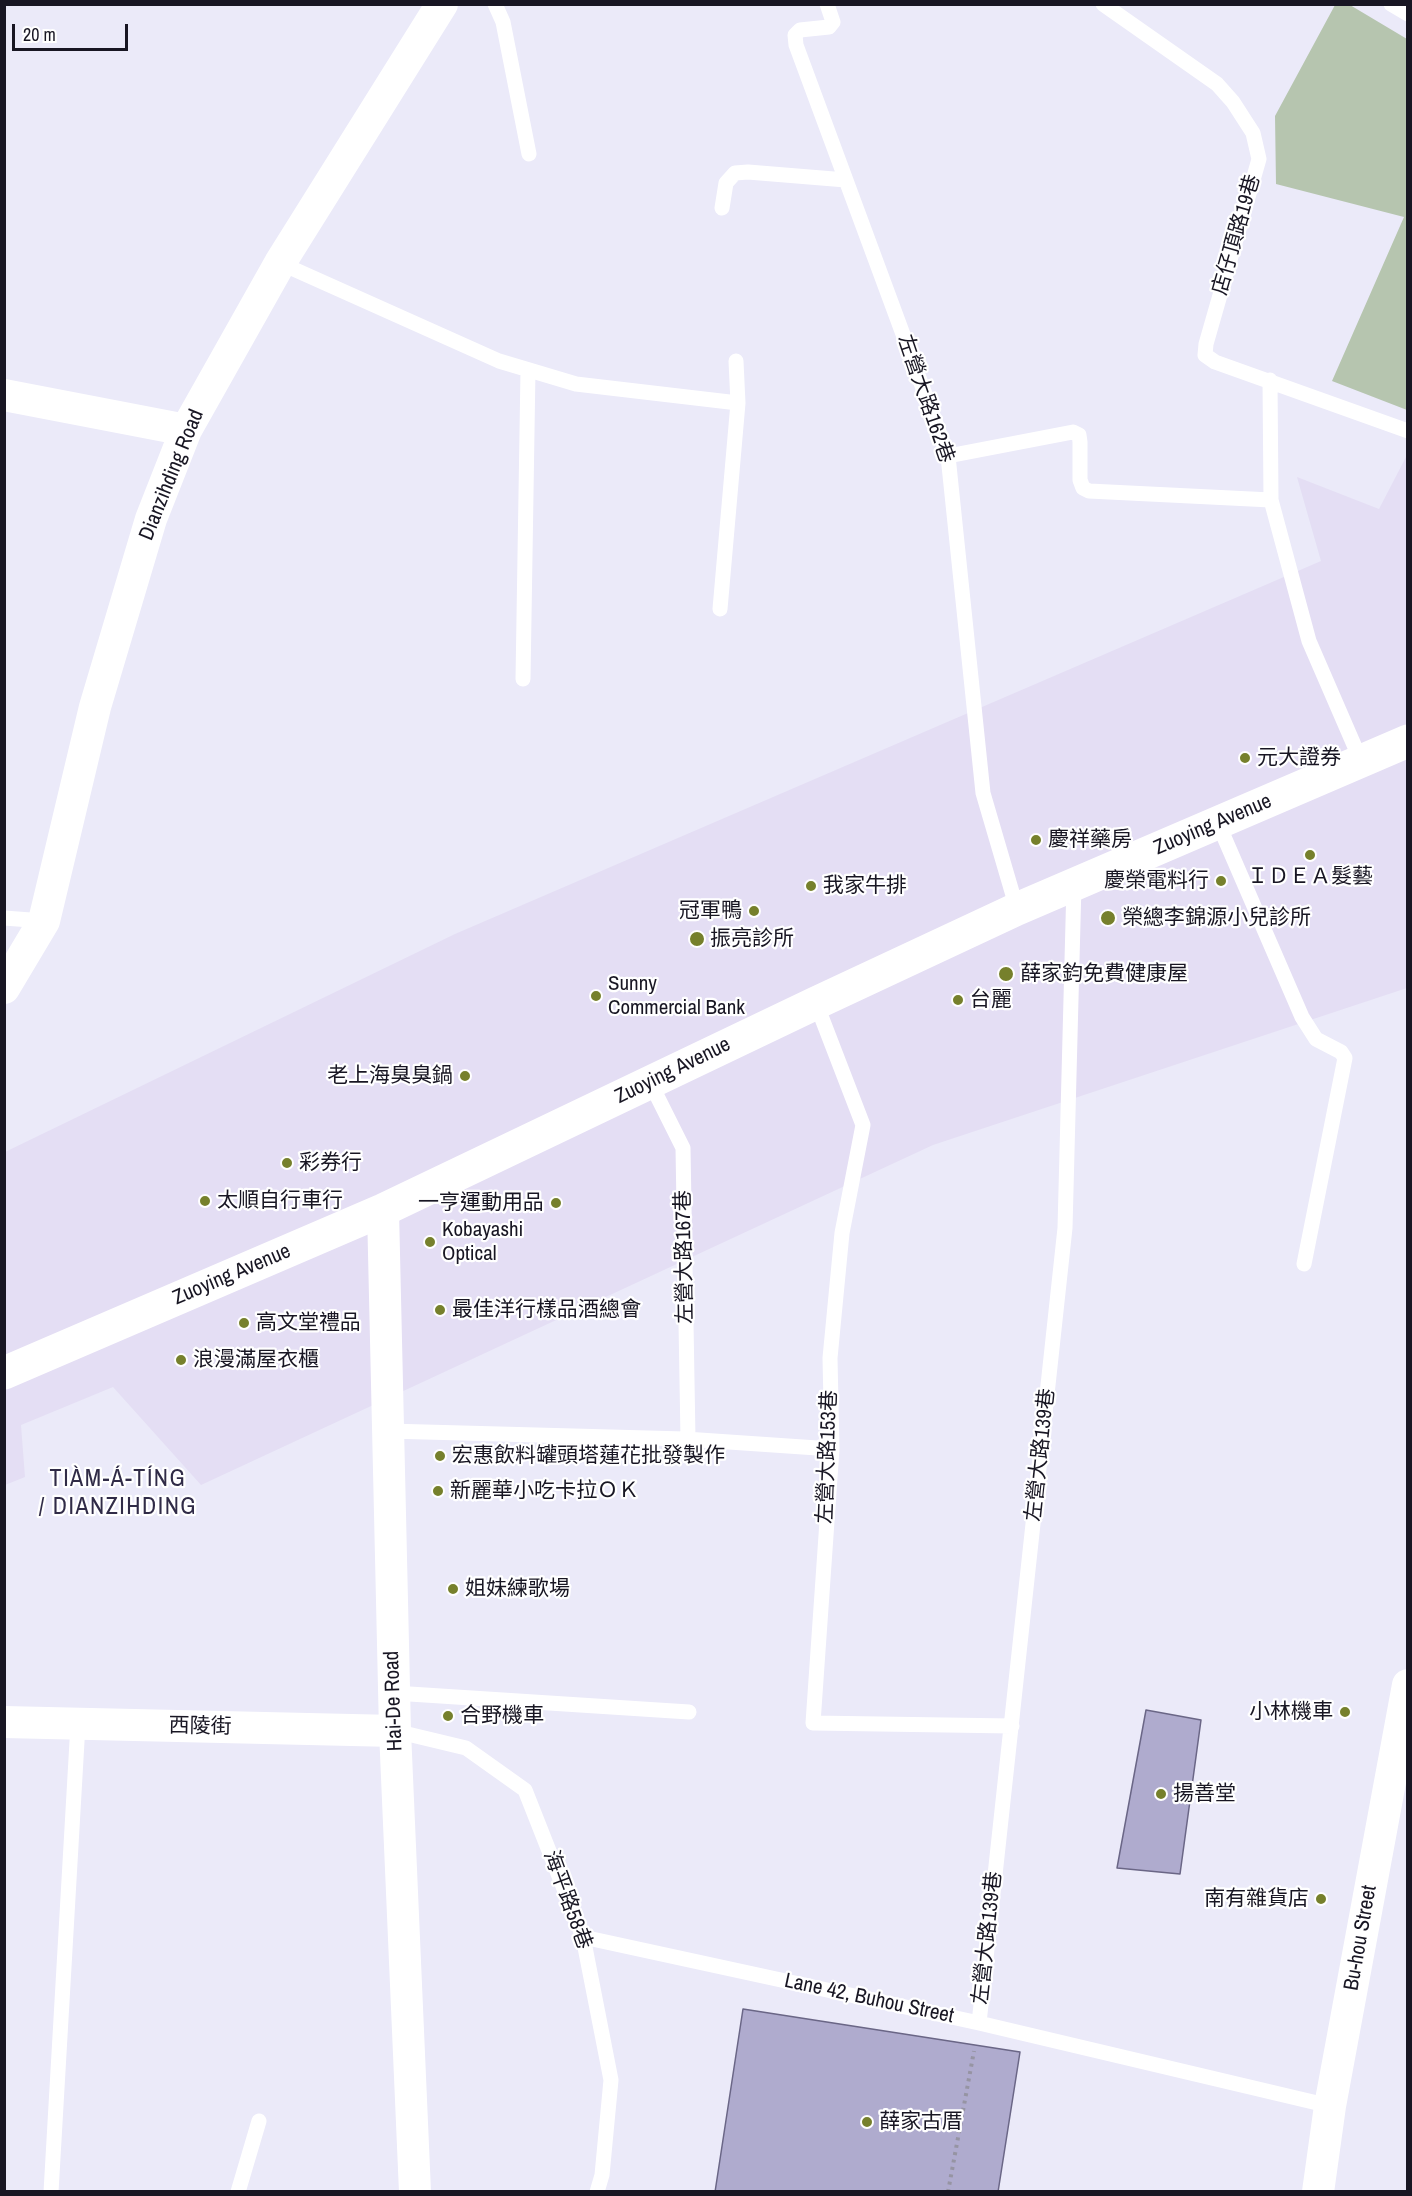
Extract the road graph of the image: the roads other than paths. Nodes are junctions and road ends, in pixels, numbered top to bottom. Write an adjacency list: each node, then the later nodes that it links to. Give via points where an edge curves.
1 (442, 4): 10 (street, Dianzihding Road)
2 (495, 4): 7 (lane, via 503,22)
3 (827, 4): 8 (lane, 左營大路162巷, via 833,22 829,27 800,30 795,35 796,45)
4 (1103, 4): 13 (lane, 店仔頂路19巷, via 1217,84 1253,133 1258,159 1205,355)
5 (1391, 4): 6 (lane)
6 (1407, 14)
7 (529, 154)
8 (846, 180): 9 (lane, via 735,173 726,183); 18 (lane, 左營大路162巷)
9 (722, 208)
10 (280, 263): 12 (lane, via 499,362); 16 (street, Dianzihding Road)
11 (736, 361): 15 (lane)
12 (528, 370): 15 (lane, via 576,384); 21 (lane)
13 (1270, 380): 17 (lane); 19 (lane)
14 (4, 395): 16 (street)
15 (738, 403): 20 (lane)
16 (186, 430): 28 (street, Dianzihding Road, via 151,519 95,707)
17 (1407, 431)
18 (948, 456): 19 (lane, via 1073,432 1079,435 1083,488); 26 (lane, 左營大路162巷, via 983,793)
19 (1271, 500): 23 (lane, via 1309,641)
20 (720, 609)
21 (523, 679)
22 (1407, 741): 23 (street, Zuoying Avenue)
23 (1361, 761): 24 (street, Zuoying Avenue)
24 (1218, 823): 25 (street, Zuoying Avenue); 33 (lane, via 1302,1017 1316,1039 1345,1058)
25 (1074, 884): 26 (street, Zuoying Avenue); 43 (lane, 左營大路139巷, via 1065,1228)
26 (1017, 909): 30 (street, Zuoying Avenue)
27 (4, 918): 28 (lane)
28 (44, 921): 29 (street, Dianzihding Road)
29 (4, 987)
30 (816, 1003): 31 (street, Zuoying Avenue); 37 (lane, 左營大路153巷, via 864,1125 842,1233 830,1358)
31 (650, 1082): 32 (street, Zuoying Avenue); 36 (lane, 左營大路167巷, via 683,1148)
32 (383, 1210): 34 (street, Zuoying Avenue); 35 (street, Hai-De Road)
33 (1304, 1264)
34 (4, 1373)
35 (388, 1431): 36 (lane); 39 (street, Hai-De Road)
36 (688, 1439): 37 (lane)
37 (832, 1449): 43 (lane, 左營大路153巷, via 813,1723)
38 (1407, 1685): 47 (street, Bu-hou Street)
39 (394, 1693): 40 (lane); 44 (street, Hai-De Road)
40 (689, 1712)
41 (4, 1722): 42 (street, 西陵街)
42 (78, 1724): 44 (street, 西陵街); 49 (lane)
43 (1012, 1726): 46 (lane, 左營大路139巷)
44 (394, 1731): 45 (lane, 海平路58巷, via 466,1748 525,1790); 51 (street, Hai-De Road)
45 (584, 1937): 46 (lane, Lane 42, Buhou Street); 52 (lane, 海平路58巷, via 611,2080)
46 (979, 2023): 47 (lane, Lane 42, Buhou Street)
47 (1330, 2106): 53 (street, Bu-hou Street)
48 (259, 2121): 50 (lane)
49 (51, 2192)
50 (238, 2192)
51 (416, 2192)
52 (597, 2192)
53 (1318, 2192)

